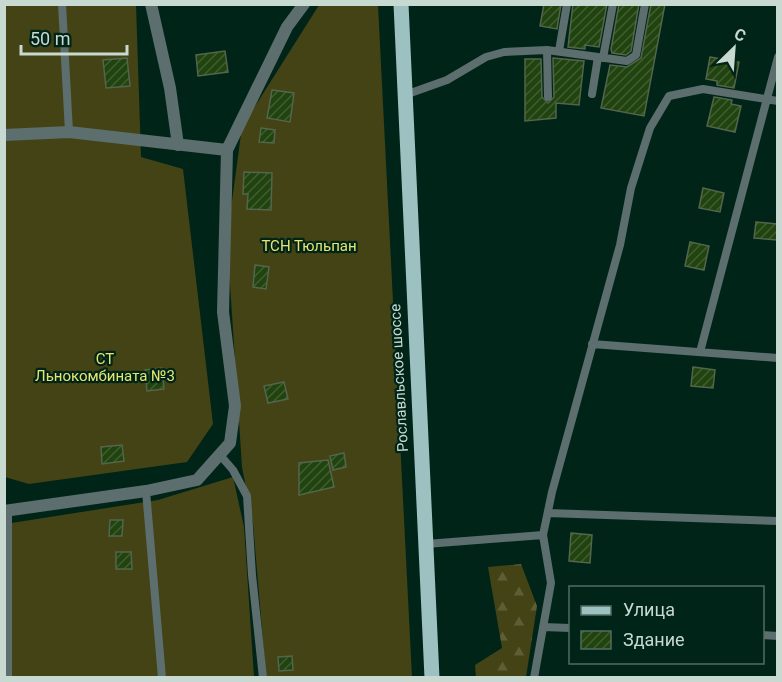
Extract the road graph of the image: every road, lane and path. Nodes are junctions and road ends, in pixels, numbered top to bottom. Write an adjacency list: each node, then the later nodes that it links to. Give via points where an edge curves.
1 (62, 4): 17 (lane)
2 (151, 4): 19 (street)
3 (304, 4): 20 (street, via 287,27)
4 (401, 4): 13 (main road, Рославльское шоссе)
5 (567, 4): 9 (lane)
6 (613, 4): 10 (lane)
7 (645, 4): 10 (lane, via 636,54 627,62)
8 (547, 50): 9 (lane); 13 (lane, via 486,57 447,80); 14 (lane)
9 (559, 51): 10 (lane)
10 (601, 57): 12 (lane)
11 (777, 57): 15 (lane)
12 (592, 94)
13 (404, 96): 30 (main road, Рославльское шоссе)
14 (548, 97)
15 (766, 99): 16 (lane); 21 (lane, via 703,89 669,96 650,128); 22 (lane)
16 (777, 101)
17 (69, 132): 18 (street); 19 (street)
18 (4, 135)
19 (178, 145): 20 (street)
20 (227, 150): 24 (street, via 223,312 235,406 230,443)
21 (592, 344): 22 (lane); 27 (lane)
22 (700, 352): 23 (lane)
23 (777, 358)
24 (220, 455): 25 (street, via 197,480); 35 (lane, via 247,496)
25 (146, 491): 26 (street); 34 (lane)
26 (6, 510): 33 (lane)
27 (548, 513): 28 (lane); 29 (lane)
28 (777, 521)
29 (543, 535): 30 (lane); 31 (lane, via 551,583)
30 (426, 544): 36 (main road, Рославльское шоссе)
31 (543, 627): 32 (lane); 37 (lane)
32 (569, 628)
33 (8, 678)
34 (162, 678)
35 (264, 678)
36 (432, 678)
37 (534, 678)

